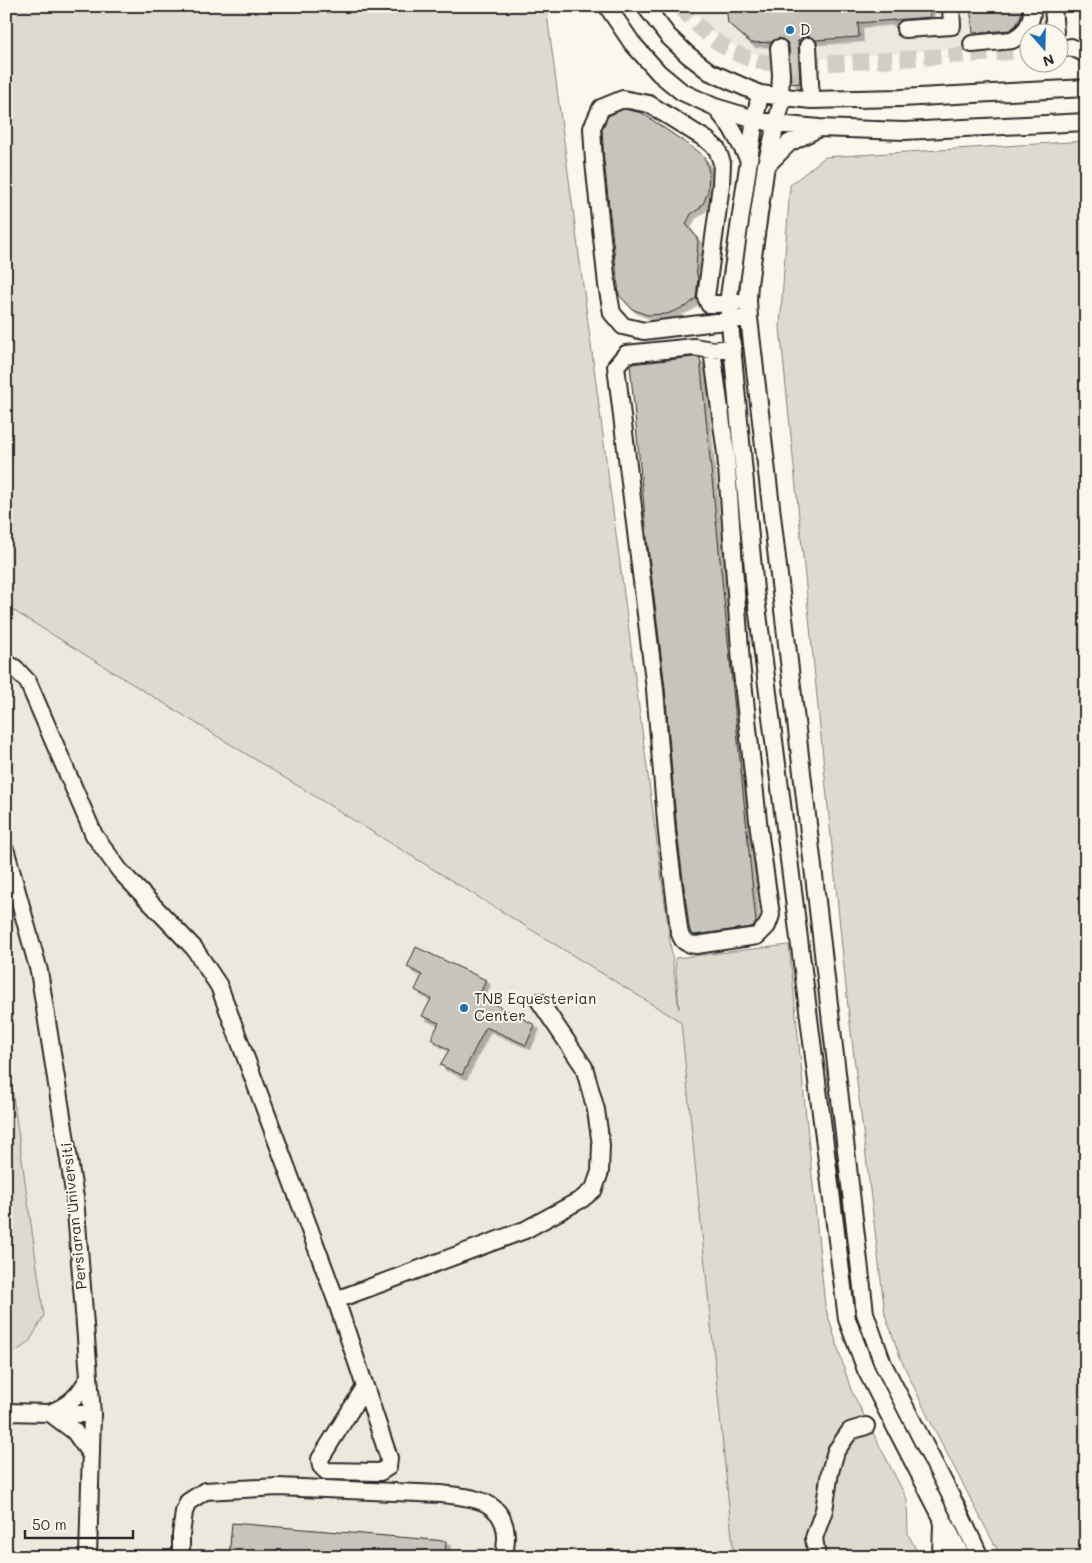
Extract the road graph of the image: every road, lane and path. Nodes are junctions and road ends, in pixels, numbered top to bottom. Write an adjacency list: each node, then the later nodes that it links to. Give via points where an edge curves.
1 (607, 6): 17 (street, via 632,43 659,73 682,92)
2 (645, 6): 14 (street, via 668,36 710,72)
3 (951, 6): 7 (street, via 952,26)
4 (1032, 6): 8 (street, via 1030,23 1018,37)
5 (1053, 6): 6 (street)
6 (1054, 22)
7 (905, 29)
8 (972, 44)
9 (808, 46): 16 (street)
10 (1070, 47): 12 (street)
11 (779, 48): 15 (street)
12 (1086, 54)
13 (1086, 88): 16 (street)
14 (760, 94): 15 (street); 18 (street)
15 (781, 97): 16 (street); 20 (street)
16 (812, 100)
17 (715, 108): 18 (street); 22 (street, via 731,127)
18 (755, 119): 20 (street); 22 (street)
19 (1086, 122): 21 (street, via 904,131)
20 (776, 124): 21 (street); 23 (street)
21 (819, 128): 23 (street, via 789,143)
22 (748, 160): 25 (street)
23 (766, 165): 24 (street)
24 (748, 300): 25 (street); 26 (street)
25 (728, 303): 27 (street); 27 (street, via 709,304 706,297 721,185 722,163 717,150 707,140 649,104 623,99 601,108 592,128 612,313 623,326 644,331)
26 (749, 318): 27 (street); 33 (street)
27 (730, 320): 28 (street)
28 (733, 348): 29 (street); 31 (street)
29 (712, 350): 32 (street, via 726,454); 35 (street, via 694,347 626,354 616,366 655,689 668,843 679,929 686,944 757,936 768,926 771,915)
30 (9, 667): 38 (street, via 28,682 94,835 120,871 194,948 219,986)
31 (769, 699): 32 (street); 34 (street)
32 (745, 702): 35 (street)
33 (798, 740): 34 (street); 53 (street, via 865,1313 883,1364)
34 (775, 743): 35 (street); 46 (street, via 847,1319 866,1370)
35 (750, 747)
36 (6, 852): 39 (street, Persiaran Universiti, via 39,971 75,1198)
37 (540, 1002): 38 (street, via 584,1067 596,1110 601,1145 600,1172 594,1189 525,1230)
38 (336, 1300): 40 (street)
39 (89, 1378): 42 (street, via 76,1398); 43 (street, Persiaran Universiti)
40 (365, 1387): 40 (street, via 389,1458 388,1466 380,1472 326,1471 320,1466 320,1459)
41 (6, 1412): 42 (street)
42 (50, 1413): 43 (street); 45 (street, via 74,1432)
43 (92, 1414): 45 (street, Persiaran Universiti)
44 (866, 1426): 50 (street, via 850,1431 836,1451 824,1510 814,1538)
45 (91, 1454): 47 (street, Persiaran Universiti)
46 (942, 1518): 51 (street); 52 (street)
47 (88, 1557)
48 (181, 1557): 49 (street, via 180,1535 188,1502 205,1491 278,1487 441,1494 480,1500 503,1520 506,1536)
49 (504, 1557)
50 (817, 1557)
51 (941, 1557)
52 (962, 1557)
53 (980, 1557)

